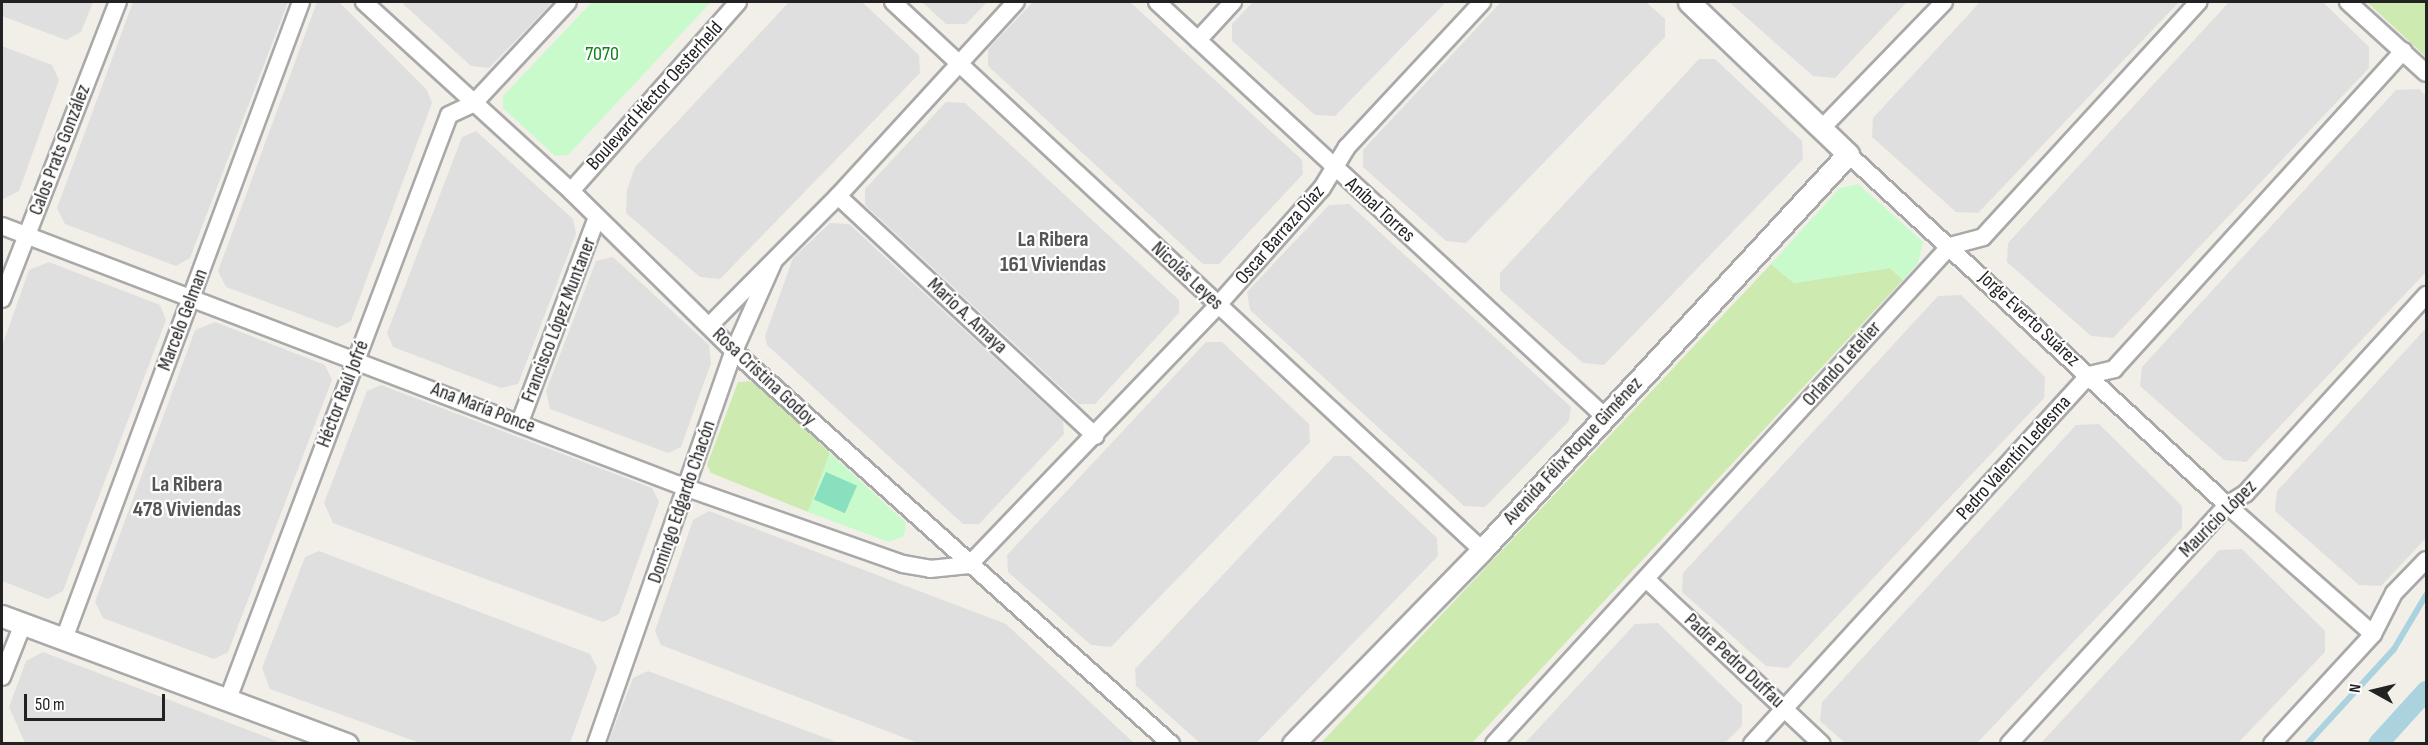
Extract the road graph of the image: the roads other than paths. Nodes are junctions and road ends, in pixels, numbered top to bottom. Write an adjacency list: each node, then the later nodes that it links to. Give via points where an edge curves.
1 (118, 2): 27 (street, Calos Prats González)
2 (302, 2): 31 (street, Marcelo Gelman)
3 (364, 2): 19 (street, Rosa Cristina Godoy)
4 (568, 2): 19 (street)
5 (738, 2): 23 (street, Boulevard Héctor Oesterheld)
6 (893, 2): 17 (street, Nicolás Leyes)
7 (1016, 2): 17 (street, Domingo Edgardo Chacón)
8 (1157, 2): 15 (street, Aníbal Torres)
9 (1233, 2): 15 (street)
10 (1482, 2): 22 (street, Oscar Barraza Díaz, via 1347,147)
11 (1689, 2): 20 (street, Jorge Everto Suárez)
12 (1944, 2): 20 (street)
13 (2198, 2): 28 (street, via 1983,237)
14 (2348, 2): 16 (street)
15 (1198, 40): 22 (street, Aníbal Torres)
16 (2403, 51): 18 (street); 37 (street, Pedro Valentín Ledesma, via 2114,369)
17 (959, 64): 24 (street, Domingo Edgardo Chacón); 33 (street, Nicolás Leyes)
18 (2427, 73)
19 (473, 104): 23 (street, Rosa Cristina Godoy); 36 (street, Héctor Raúl Jofré, via 448,115)
20 (1822, 128): 21 (street, Jorge Everto Suárez)
21 (1848, 154): 28 (street, Jorge Everto Suárez); 38 (street, Avenida Félix Roque Giménez)
22 (1335, 169): 33 (street, Oscar Barraza Díaz); 38 (street, Aníbal Torres)
23 (571, 191): 25 (street, Rosa Cristina Godoy)
24 (838, 196): 29 (street, Domingo Edgardo Chacón); 40 (street, Mario A. Amaya)
25 (597, 217): 34 (street, Rosa Cristina Godoy); 39 (street, Francisco López Muntaner)
26 (2, 226): 27 (street, Ana María Ponce)
27 (26, 236): 31 (street, Ana María Ponce); 32 (street, Calos Prats González)
28 (1950, 246): 37 (street, Jorge Everto Suárez); 46 (street, Orlando Letelier)
29 (772, 262): 34 (street, Domingo Edgardo Chacón); 35 (street, Domingo Edgardo Chacón)
30 (2427, 295): 42 (street, Mauricio López, via 2246,493)
31 (192, 298): 36 (street, Ana María Ponce); 50 (street, Marcelo Gelman)
32 (2, 299)
33 (1218, 305): 40 (street, Oscar Barraza Díaz); 43 (street, Nicolás Leyes)
34 (709, 326): 35 (street, Rosa Cristina Godoy)
35 (734, 351): 41 (street, Domingo Edgardo Chacón); 45 (street, Rosa Cristina Godoy)
36 (356, 361): 39 (street, Ana María Ponce); 52 (street, Héctor Raúl Jofré)
37 (2089, 375): 42 (street, Jorge Everto Suárez); 53 (street, Pedro Valentín Ledesma)
38 (1605, 417): 43 (street, Avenida Félix Roque Giménez)
39 (520, 422): 41 (street, Ana María Ponce)
40 (1095, 436): 45 (street, Oscar Barraza Díaz)
41 (687, 488): 45 (street, Ana María Ponce, via 903,564 930,569); 55 (street, Domingo Edgardo Chacón)
42 (2227, 505): 49 (street, Jorge Everto Suárez); 61 (street, Mauricio López)
43 (1482, 550): 57 (street, Avenida Félix Roque Giménez)
44 (2427, 560): 49 (street, via 2394,593)
45 (969, 565): 56 (street, Rosa Cristina Godoy)
46 (1646, 579): 53 (street, Padre Pedro Duffau); 58 (street, Orlando Letelier)
47 (2, 616): 48 (street)
48 (23, 624): 50 (street); 51 (street)
49 (2373, 634): 62 (street)
50 (64, 639): 52 (street)
51 (2, 676)
52 (228, 699): 54 (street)
53 (1785, 709): 59 (street, Pedro Valentín Ledesma); 60 (street, Padre Pedro Duffau)
54 (347, 744)
55 (596, 744)
56 (1171, 744)
57 (1293, 744)
58 (1494, 744)
59 (1752, 744)
60 (1822, 744)
61 (2009, 744)
62 (2272, 744)

